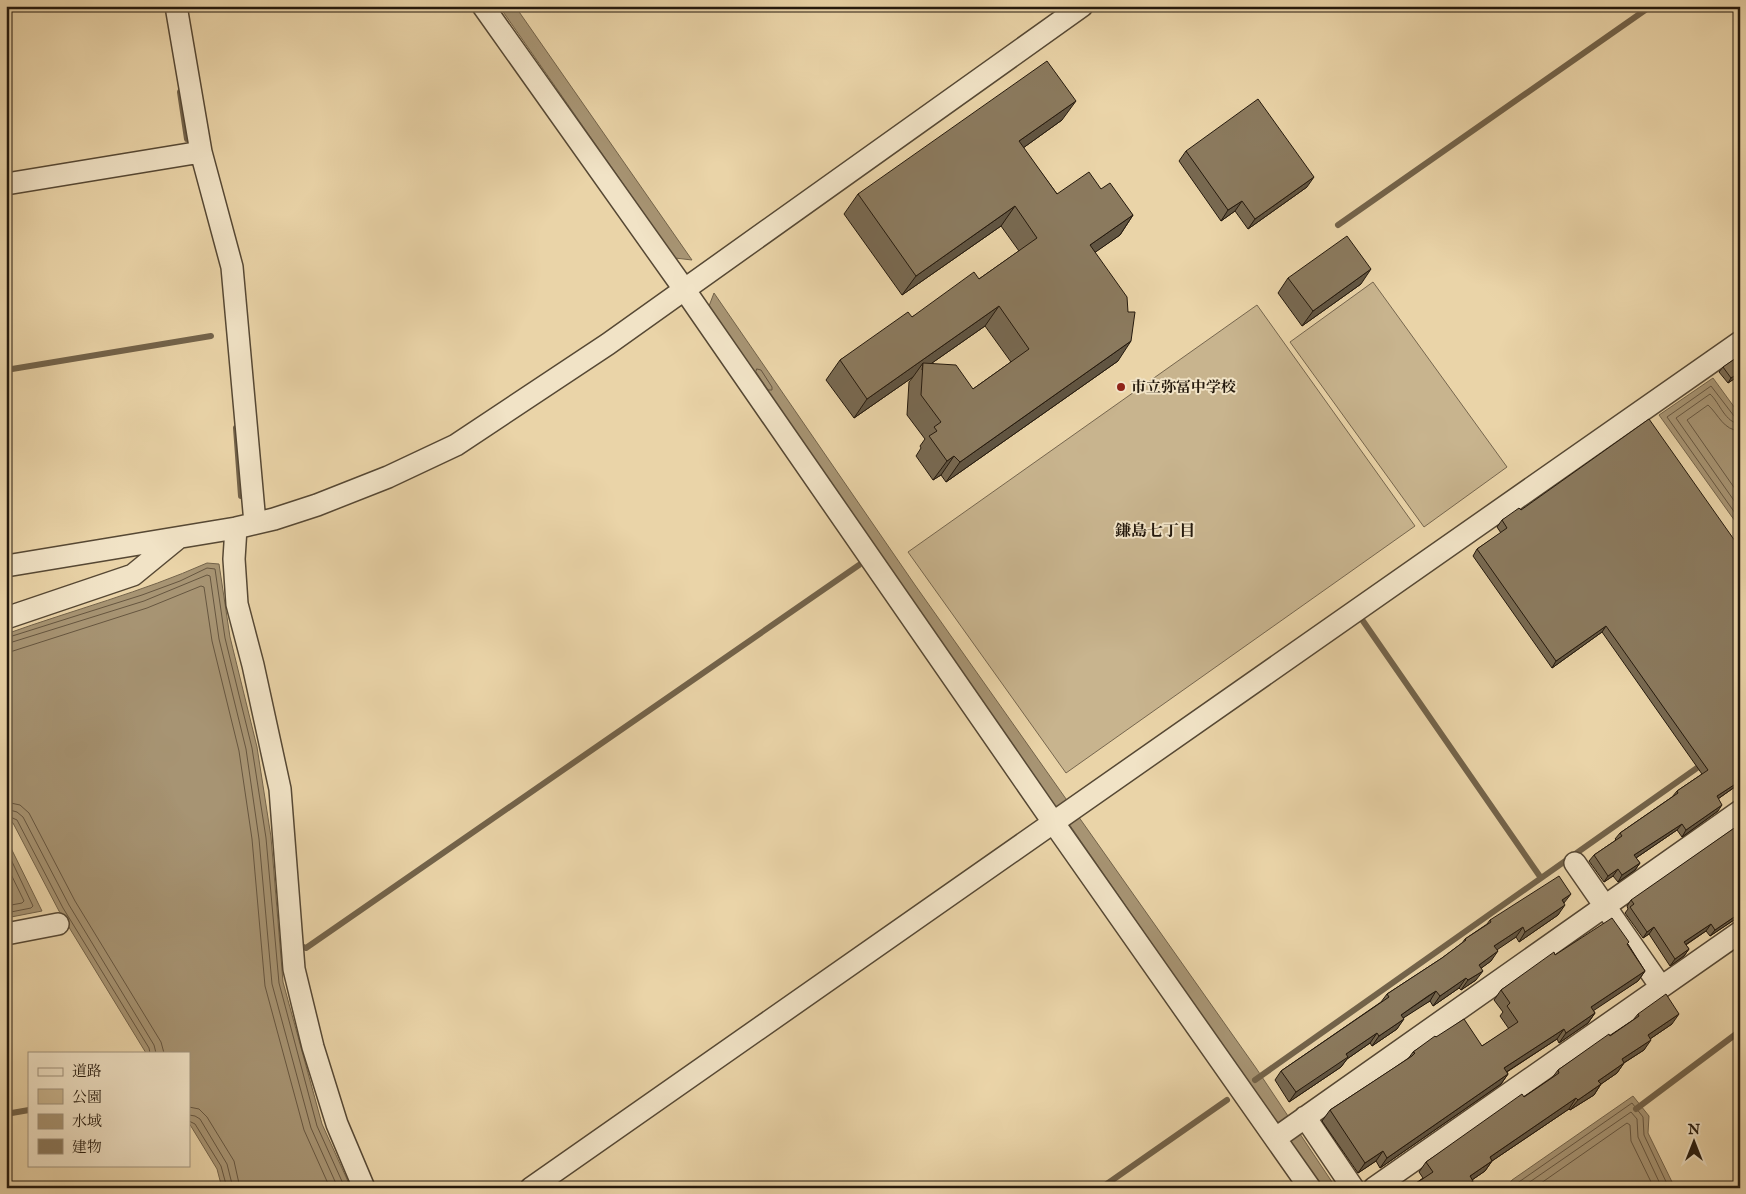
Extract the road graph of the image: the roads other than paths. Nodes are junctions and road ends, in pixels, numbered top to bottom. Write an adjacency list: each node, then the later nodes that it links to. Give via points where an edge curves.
1 (176, 6): 4 (street)
2 (483, 6): 6 (street)
3 (1082, 6): 6 (street)
4 (201, 152): 5 (street); 8 (street, via 232,267)
5 (6, 184)
6 (684, 289): 8 (street, via 456,445 318,505); 13 (street)
7 (1740, 342): 13 (street)
8 (246, 525): 9 (street); 22 (street, via 234,559 237,604 280,789 294,969 313,1047 337,1124)
9 (180, 537): 10 (street); 11 (street, via 133,575)
10 (6, 566)
11 (6, 618)
12 (1740, 811): 15 (street)
13 (1053, 822): 21 (street); 23 (street)
14 (1576, 864): 15 (street)
15 (1605, 906): 19 (street); 20 (street)
16 (58, 924): 18 (street)
17 (1740, 932): 19 (street)
18 (6, 934)
19 (1661, 987): 26 (street)
20 (1302, 1119): 21 (street); 25 (street)
21 (1276, 1138): 24 (street)
22 (364, 1188)
23 (530, 1188)
24 (1310, 1188)
25 (1353, 1188)
26 (1374, 1188)

